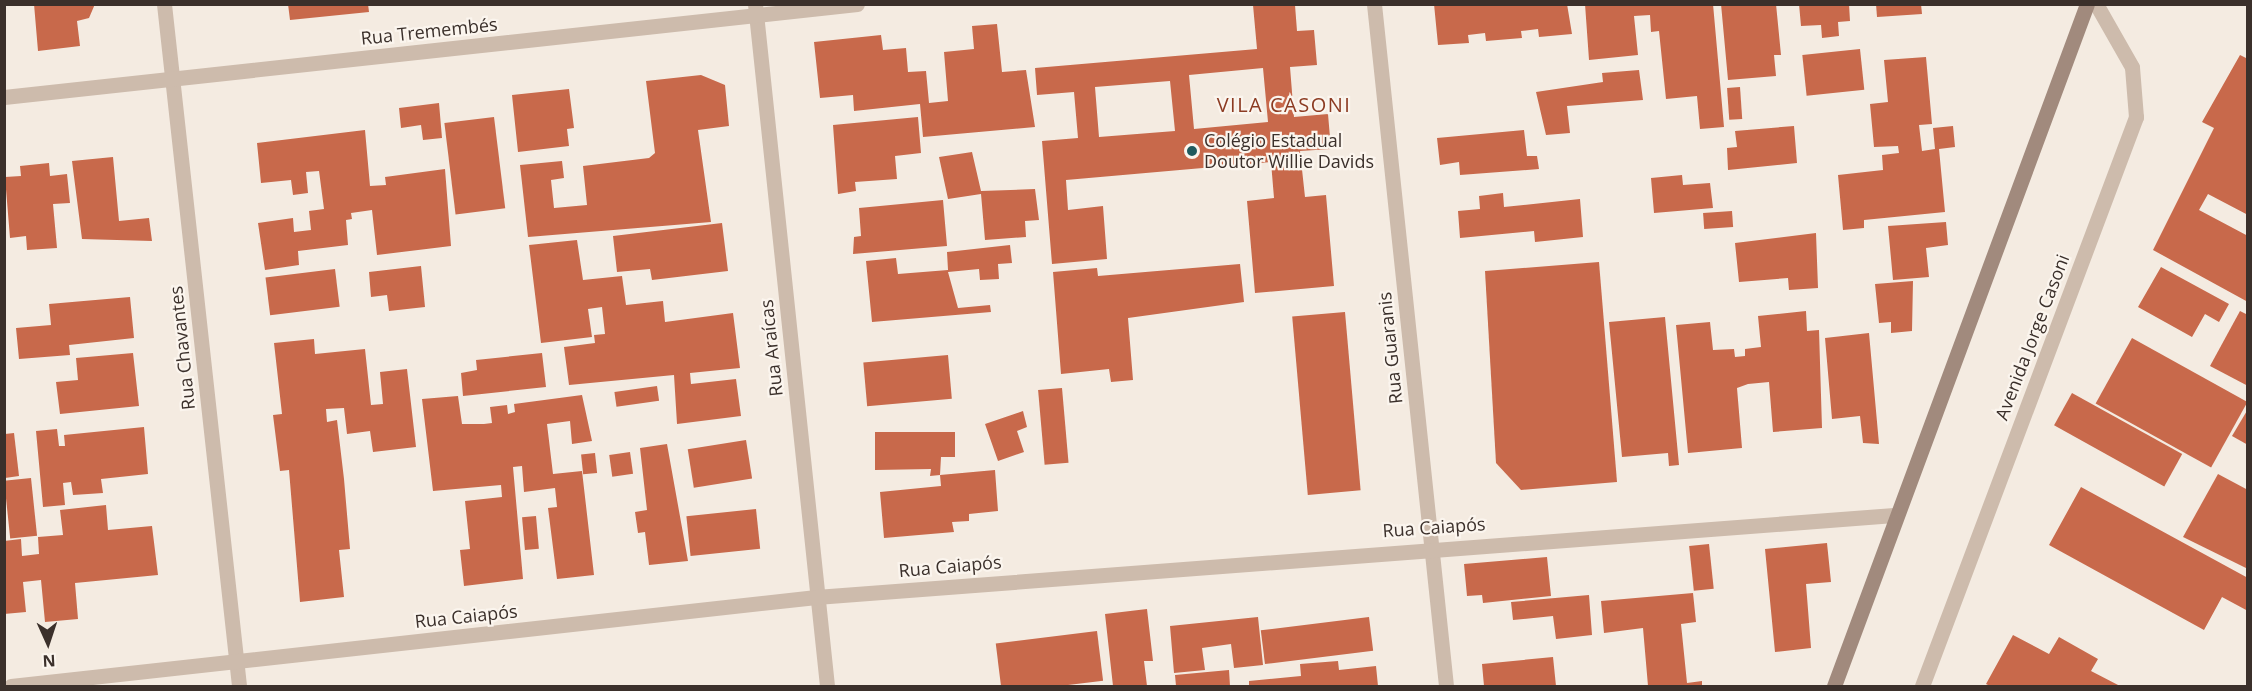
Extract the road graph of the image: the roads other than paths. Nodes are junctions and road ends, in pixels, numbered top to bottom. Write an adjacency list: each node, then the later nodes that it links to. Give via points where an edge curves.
1 (164, 4): 7 (street, Rua Chavantes)
2 (857, 4): 6 (street, Rua Tremembés)
3 (1374, 4): 10 (street, Rua Guaranis)
4 (2087, 4): 9 (street)
5 (2096, 4): 18 (street, Avenida Jorge Casoni, via 2132,67 2136,117)
6 (755, 11): 7 (street, Rua Tremembés); 11 (street, Rua Araícas)
7 (171, 77): 8 (street, Rua Tremembés); 12 (street, Rua Chavantes)
8 (4, 97)
9 (1894, 515): 10 (street, Rua Caiapós); 17 (street)
10 (1430, 547): 11 (street, Rua Caiapós); 16 (street, Rua Guaranis)
11 (816, 597): 12 (street, Rua Caiapós); 15 (street, Rua Araícas)
12 (237, 661): 13 (street, Rua Caiapós); 14 (street, Rua Chavantes)
13 (11, 687)
14 (239, 687)
15 (827, 687)
16 (1446, 687)
17 (1834, 687)
18 (1922, 687)

